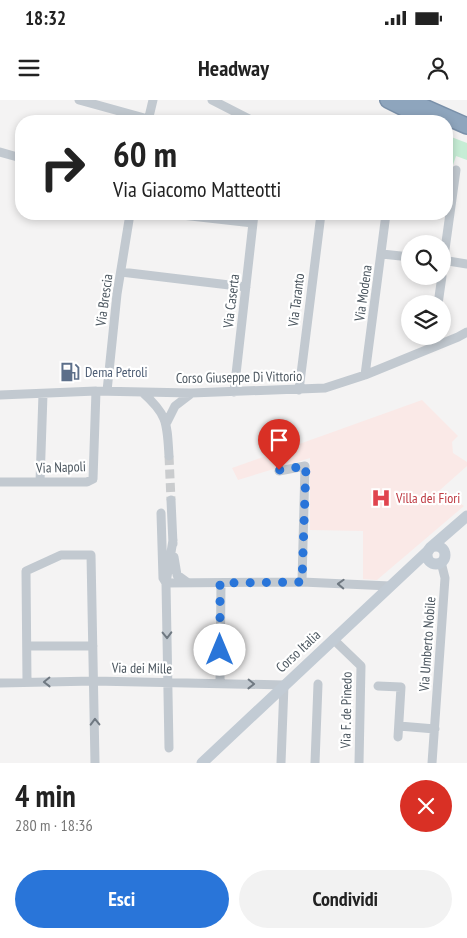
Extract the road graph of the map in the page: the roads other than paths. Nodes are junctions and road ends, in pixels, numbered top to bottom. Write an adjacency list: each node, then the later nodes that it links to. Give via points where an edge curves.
1 (79, 100): 7 (street)
2 (152, 100): 8 (street)
3 (212, 100): 6 (street)
4 (388, 100): 10 (highway)
5 (408, 100): 11 (highway)
6 (227, 103): 9 (street)
7 (131, 115)
8 (149, 115)
9 (244, 115)
10 (418, 115)
11 (442, 115)
12 (453, 120): 13 (highway)
13 (467, 126)
14 (453, 131): 15 (highway)
15 (467, 136)
16 (0, 152): 17 (street)
17 (15, 156)
18 (456, 170): 19 (street)
19 (453, 191)
20 (129, 220): 30 (street, Via Brescia)
21 (254, 220): 31 (street, Via Caserta)
22 (320, 220): 36 (street, Via Taranto)
23 (385, 220): 26 (street, Via Modena)
24 (449, 220): 25 (street)
25 (447, 235)
26 (382, 254): 27 (street); 35 (street, Via Modena)
27 (401, 256)
28 (451, 262): 29 (street)
29 (467, 264)
30 (122, 272): 31 (street); 38 (street, Via Brescia)
31 (246, 287): 41 (street, Via Caserta)
32 (467, 332): 34 (street, Corso Giuseppe Di Vittorio)
33 (433, 345): 34 (street)
34 (433, 348): 35 (street, Corso Giuseppe Di Vittorio)
35 (365, 375): 36 (street, Corso Giuseppe Di Vittorio, via 335,386)
36 (299, 390): 41 (street, Corso Giuseppe Di Vittorio)
37 (96, 391): 38 (street, Corso Giuseppe Di Vittorio); 42 (street, Corso Giuseppe Di Vittorio); 48 (street, Via Napoli, via 93,479 87,482)
38 (106, 391): 39 (street, Corso Giuseppe Di Vittorio)
39 (142, 392): 40 (street, Corso Giuseppe Di Vittorio); 44 (street, via 157,406)
40 (194, 392): 41 (street, Corso Giuseppe Di Vittorio); 44 (street, via 175,406)
41 (234, 392)
42 (43, 394): 43 (street, Corso Giuseppe Di Vittorio); 48 (street)
43 (0, 395)
44 (167, 422): 45 (street)
45 (169, 456)
46 (279, 470): 57 (street, via 306,466)
47 (0, 482): 48 (street, Via Napoli)
48 (40, 482)
49 (171, 500): 53 (street)
50 (161, 513): 58 (street, via 163,578)
51 (467, 516): 52 (main road, Corso Italia)
52 (456, 527): 54 (main road, Corso Italia); 55 (main road, Corso Italia)
53 (172, 540): 58 (street); 59 (street, via 176,571)
54 (429, 549): 55 (main road, via 428,558); 55 (main road, via 439,546 444,549); 56 (main road, Corso Italia)
55 (439, 560): 56 (main road); 74 (street, Via Umberto Nobile, via 445,578)
56 (416, 564): 61 (main road, Corso Italia)
57 (302, 582): 60 (street); 61 (street, one-way to 57)
58 (166, 583): 59 (street); 68 (street, one-way to 68)
59 (189, 583): 60 (street)
60 (220, 583): 69 (street)
61 (390, 586): 62 (main road, Corso Italia)
62 (333, 639): 70 (main road, Corso Italia); 81 (street, Via F. de Pinedo, via 361,666)
63 (27, 646): 64 (street); 64 (street, via 26,571 61,556 91,555); 67 (street)
64 (93, 646): 65 (street)
65 (94, 681): 67 (street, Via dei Mille, one-way to 67); 68 (street, Via dei Mille); 77 (street, one-way to 65)
66 (0, 682): 67 (street, Via dei Mille)
67 (28, 682)
68 (167, 682): 69 (street, Via dei Mille); 76 (street)
69 (220, 683): 70 (street, Via dei Mille, one-way to 70)
70 (284, 684): 78 (main road, Corso Italia); 79 (street)
71 (318, 684): 80 (street)
72 (378, 686): 73 (street, Via Umberto Nobile, via 401,687)
73 (399, 726): 74 (street); 75 (street, Via Umberto Nobile)
74 (435, 728): 82 (street, Via Umberto Nobile)
75 (398, 737)
76 (168, 748)
77 (95, 763)
78 (202, 763)
79 (281, 763)
80 (315, 763)
81 (359, 763)
82 (432, 763)

